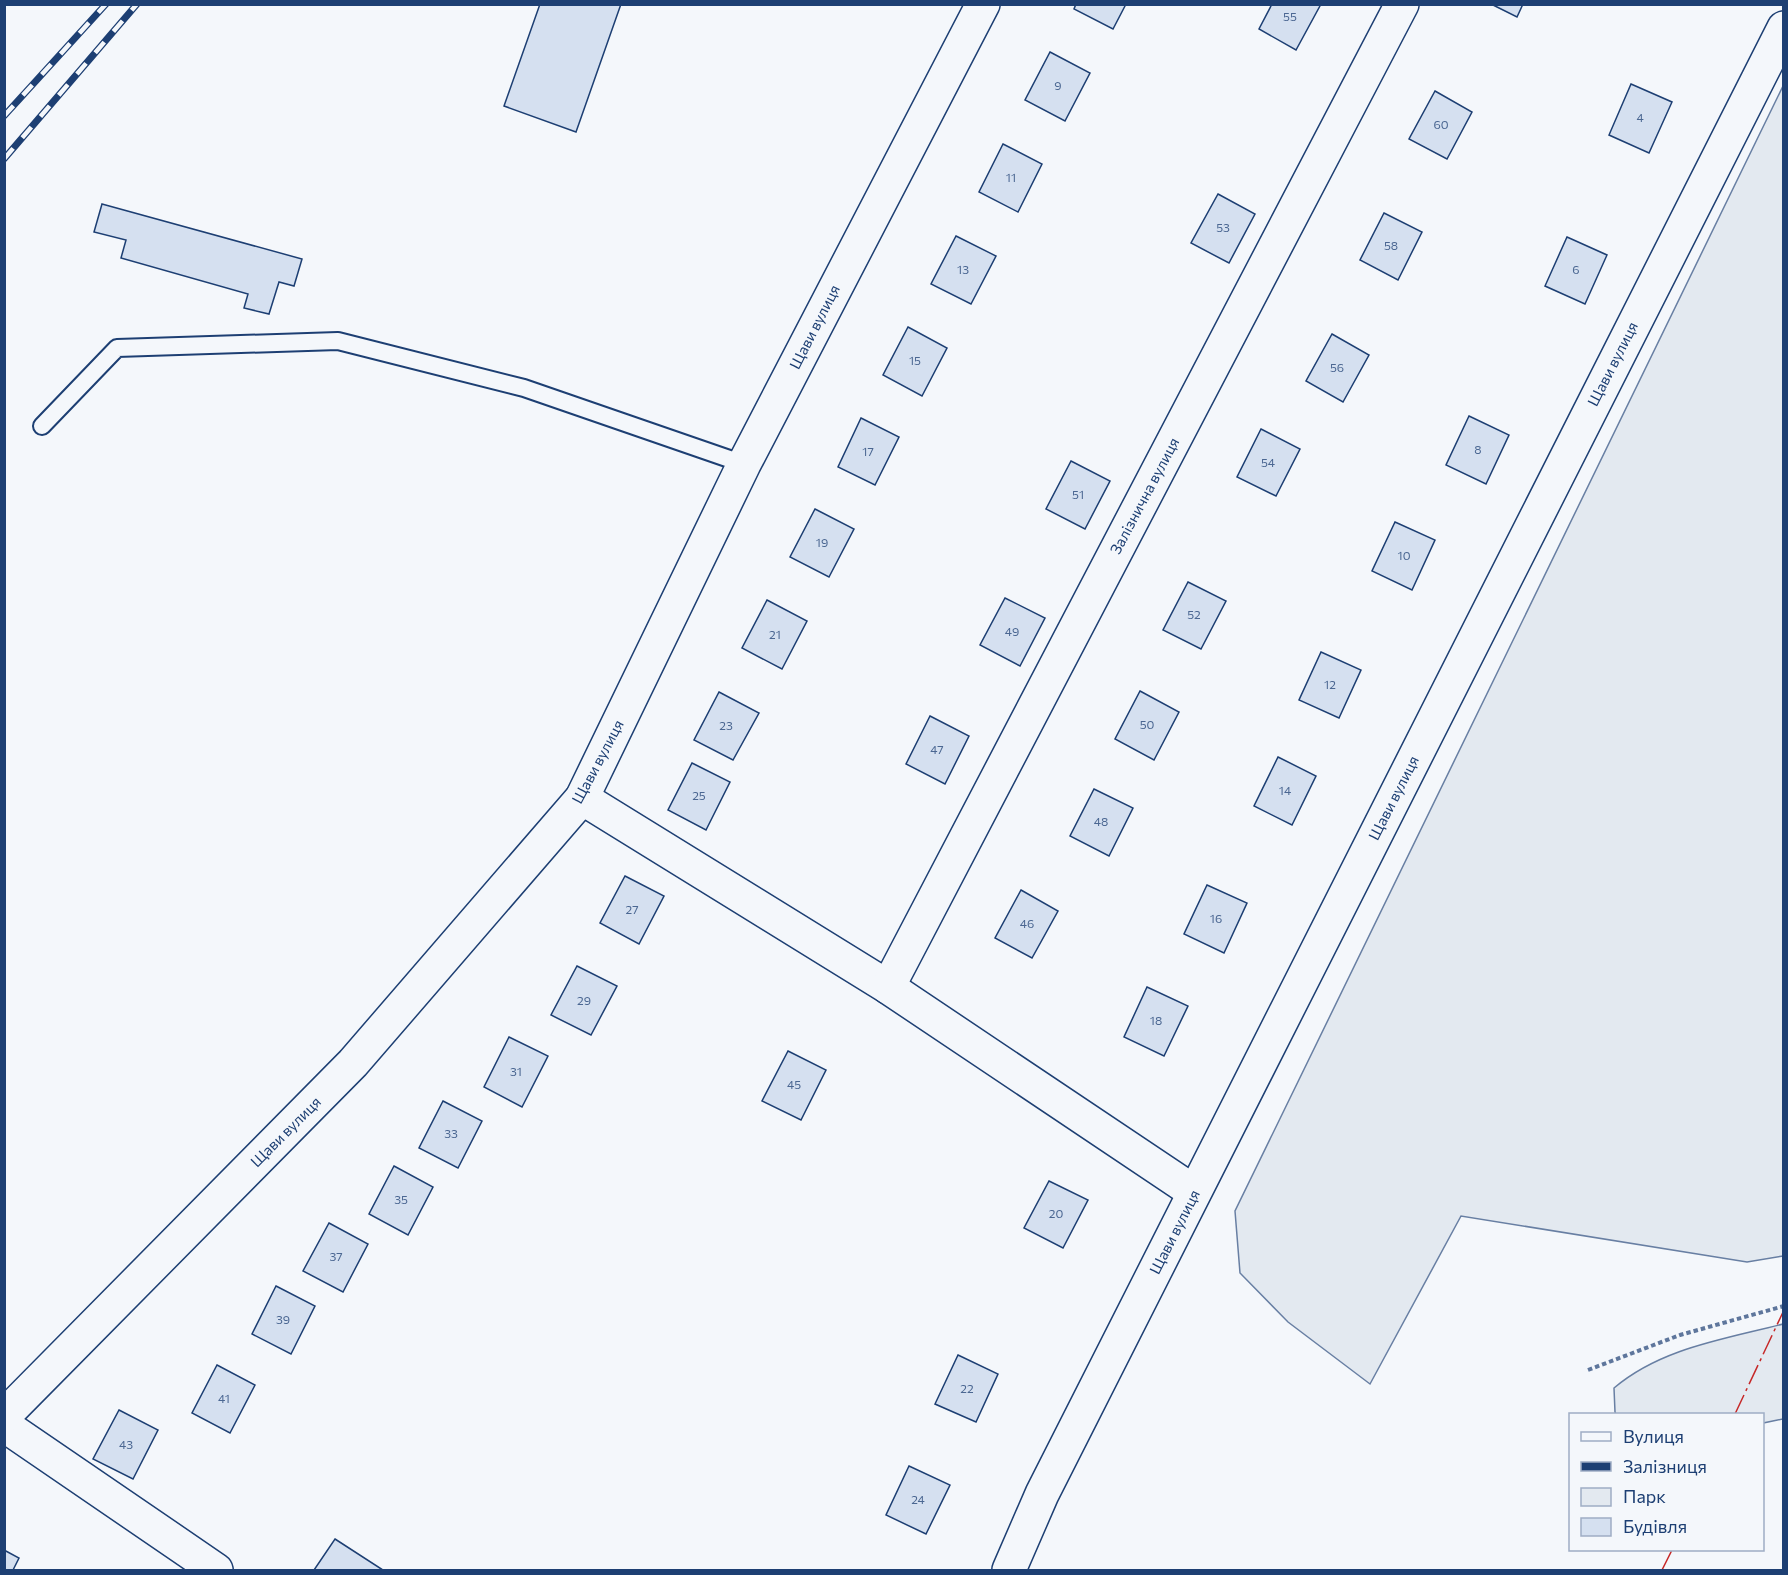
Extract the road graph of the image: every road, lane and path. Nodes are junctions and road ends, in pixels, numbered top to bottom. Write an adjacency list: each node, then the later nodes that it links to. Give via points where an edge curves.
1 (982, 4): 5 (street, Щави вулиця)
2 (1402, 4): 7 (street, Залізнична вулиця)
3 (1784, 28): 8 (street, Щави вулиця)
4 (42, 426): 5 (lane, via 117,348 338,341 524,388)
5 (744, 464): 6 (street, Щави вулиця)
6 (582, 798): 7 (street); 11 (street, Щави вулиця, via 353,1064)
7 (888, 987): 8 (street)
8 (1194, 1192): 14 (street, Щави вулиця, via 1042,1494)
9 (1784, 1306): 10 (path, via 1680,1335)
10 (1588, 1370)
11 (4, 1416)
12 (4, 1425): 13 (street)
13 (216, 1570)
14 (1009, 1570)

